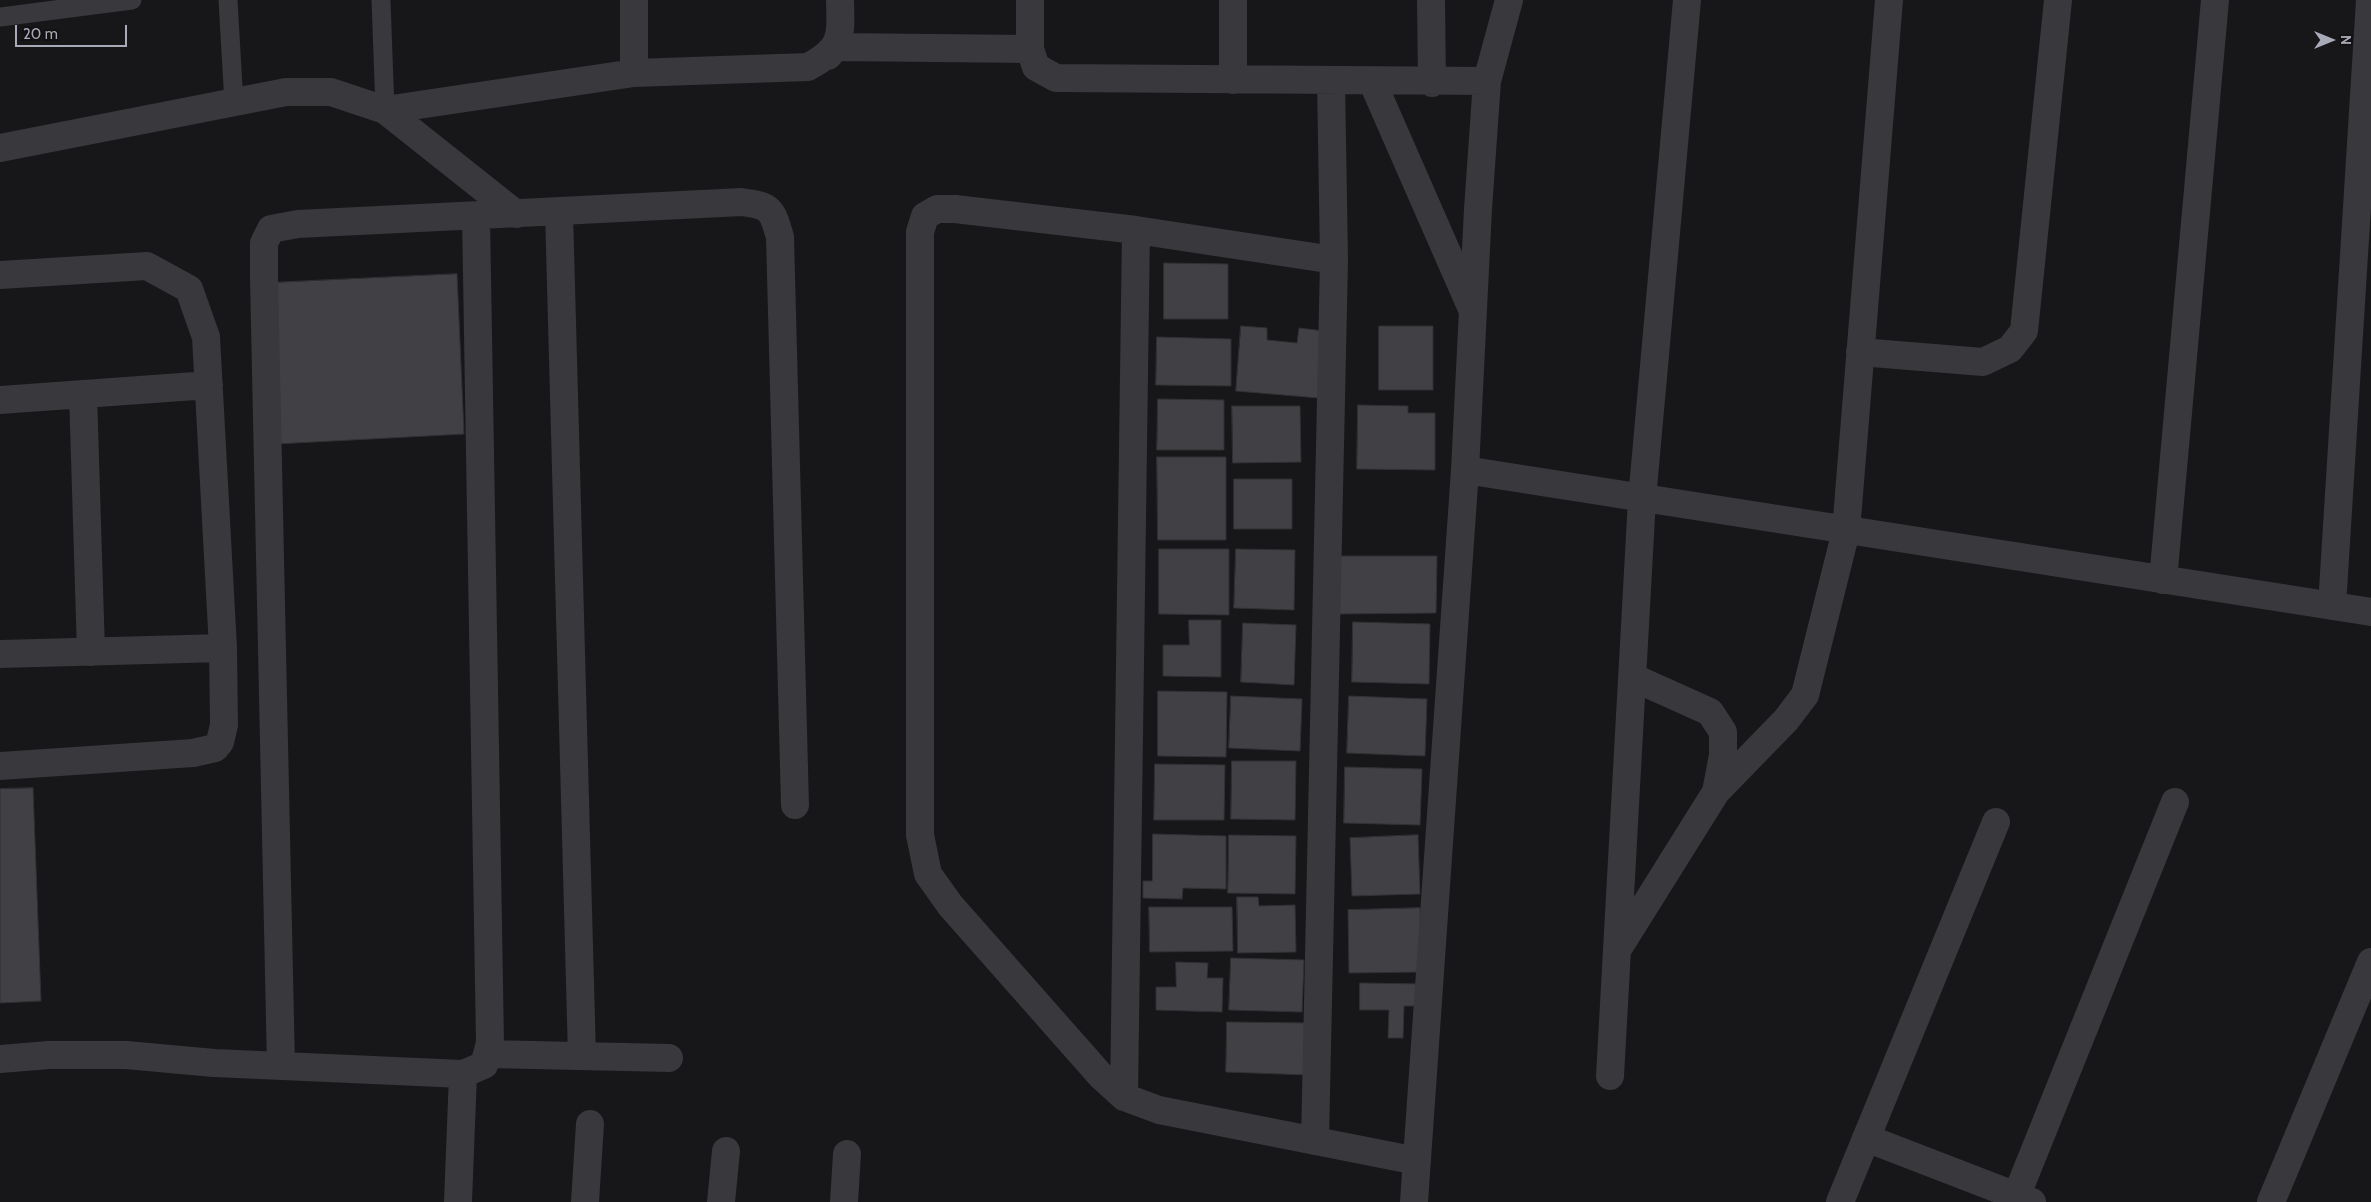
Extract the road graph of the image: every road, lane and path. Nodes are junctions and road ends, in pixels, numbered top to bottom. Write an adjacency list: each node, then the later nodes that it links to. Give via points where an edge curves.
1 (132, 0): 15 (lane)
2 (228, 0): 24 (lane)
3 (381, 0): 25 (lane)
4 (634, 0): 18 (street)
5 (840, 0): 17 (street, via 841,35)
6 (1030, 0): 16 (street)
7 (1233, 0): 19 (street)
8 (1431, 0): 23 (street)
9 (1509, 0): 22 (street)
10 (1687, 0): 39 (street)
11 (1889, 0): 34 (street)
12 (2058, 0): 34 (street, via 2024,331 2010,349 1983,362)
13 (2215, 0): 41 (street)
14 (2370, 0): 42 (street)
15 (0, 17)
16 (1030, 49): 17 (street, via 836,47); 19 (street, via 1036,67 1056,78)
17 (828, 56): 18 (street, via 808,67)
18 (634, 73): 25 (street)
19 (1233, 80): 20 (street)
20 (1331, 81): 21 (street); 31 (street)
21 (1372, 81): 23 (street); 33 (street)
22 (1487, 81): 23 (street); 33 (street)
23 (1432, 82)
24 (234, 104): 25 (street, via 286,92 331,92); 26 (street)
25 (385, 110): 28 (street)
26 (0, 148)
27 (559, 212): 28 (street); 51 (street, via 742,202 764,205 775,217 780,237); 56 (street)
28 (516, 214): 29 (street)
29 (476, 216): 55 (street, via 490,1023); 59 (street, via 298,224 271,229 264,243)
30 (1136, 230): 31 (street); 62 (street); 62 (street, via 937,209 925,216 920,232 920,835 928,874 950,905 1101,1076)
31 (1334, 260): 65 (street)
32 (0, 275): 35 (street, via 147,266 189,288 206,337)
33 (1473, 312): 38 (street)
34 (1860, 352): 40 (street)
35 (209, 385): 36 (street); 44 (street)
36 (83, 394): 37 (street); 45 (street)
37 (0, 400)
38 (1465, 470): 39 (street); 68 (street)
39 (1642, 499): 40 (street); 47 (street)
40 (1846, 531): 41 (street); 49 (street, via 1804,695 1786,720)
41 (2163, 580): 42 (street)
42 (2332, 606): 43 (street)
43 (2371, 612)
44 (223, 648): 45 (street); 48 (street, via 224,725 220,742 214,748)
45 (91, 652): 46 (street)
46 (0, 654)
47 (1632, 677): 49 (street, via 1710,712 1723,732 1723,755); 53 (street)
48 (0, 766)
49 (1716, 792): 53 (street)
50 (2175, 802): 69 (street)
51 (795, 805)
52 (1996, 822): 64 (street)
53 (1617, 950): 61 (street)
54 (2371, 962): 76 (street)
55 (487, 1054): 56 (street); 60 (street, via 484,1065)
56 (582, 1056): 57 (street)
57 (668, 1058)
58 (0, 1059): 59 (street, via 126,1055)
59 (281, 1066): 60 (street)
60 (463, 1074): 70 (street)
61 (1610, 1076)
62 (1124, 1097): 65 (street, via 1159,1110)
63 (590, 1124): 71 (street)
64 (1866, 1138): 69 (street); 75 (street)
65 (1315, 1141): 68 (street)
66 (726, 1150): 72 (street)
67 (847, 1154): 73 (street)
68 (1417, 1161): 74 (street)
69 (2021, 1200)
70 (458, 1202)
71 (585, 1202)
72 (721, 1202)
73 (844, 1202)
74 (1414, 1202)
75 (1840, 1202)
76 (2271, 1202)

